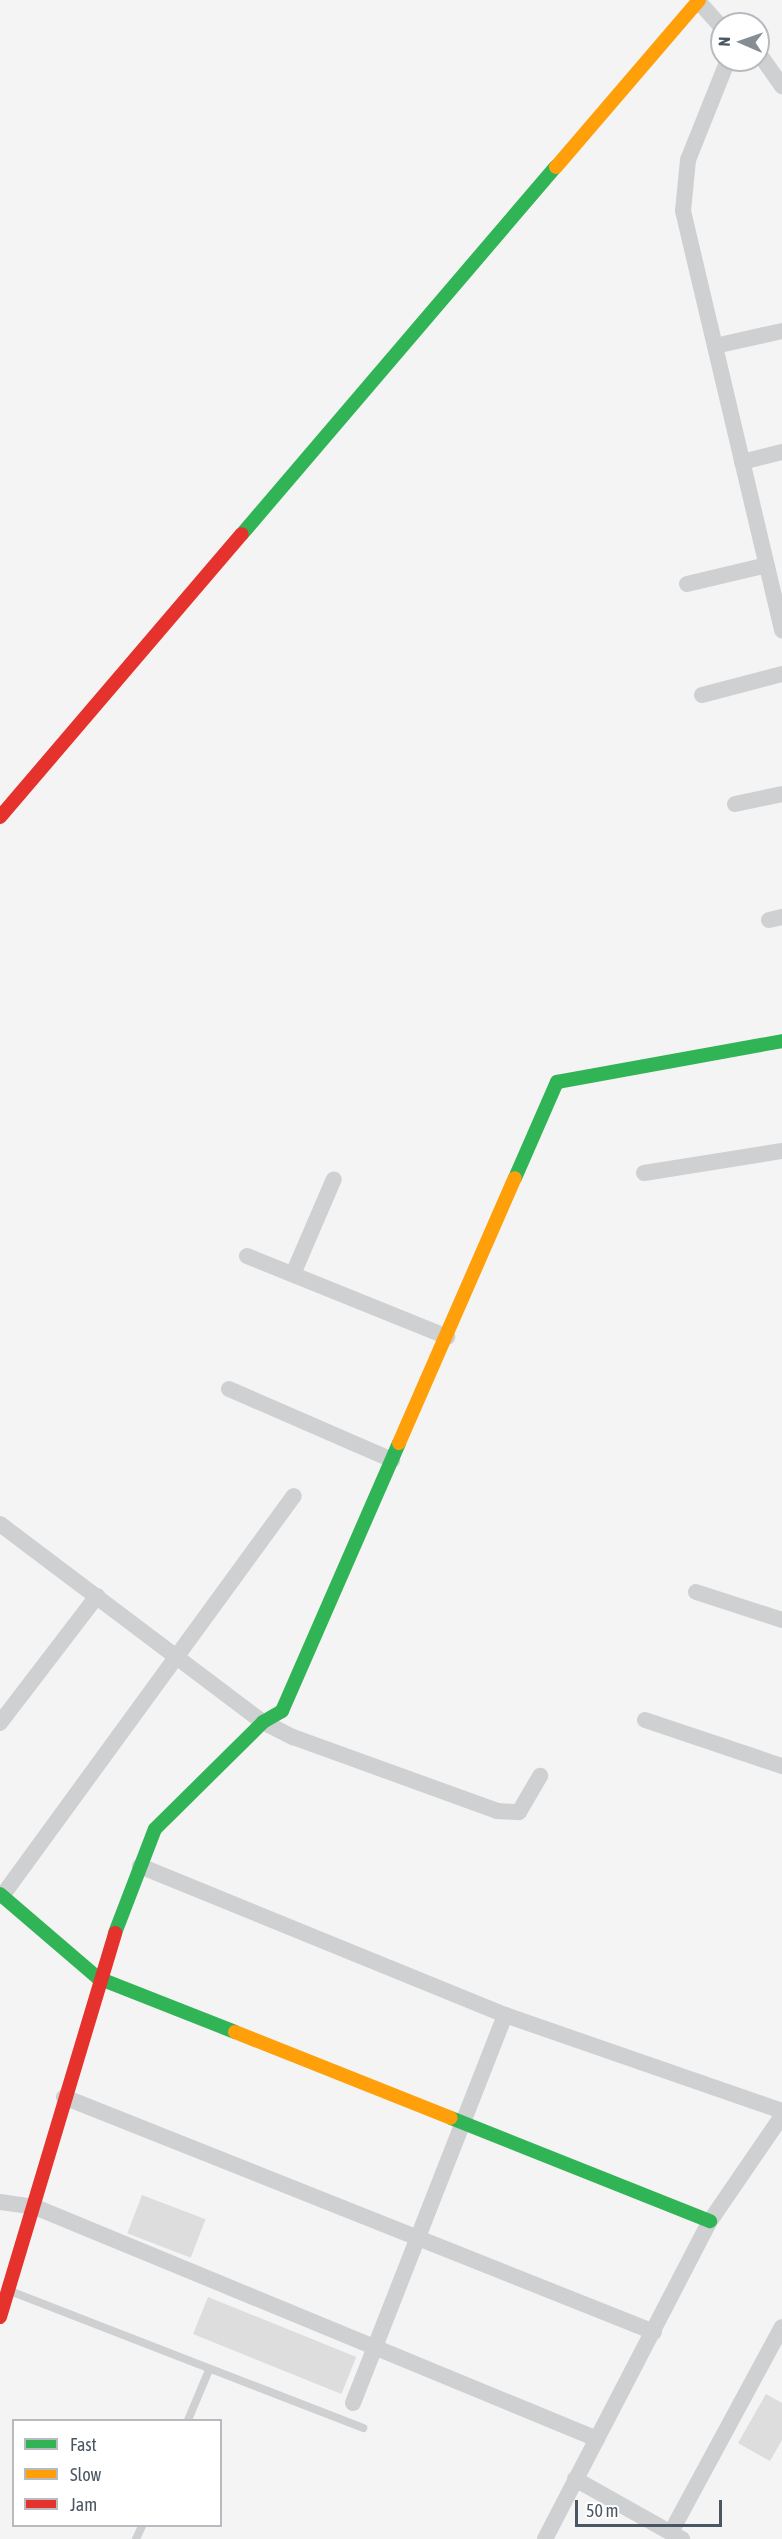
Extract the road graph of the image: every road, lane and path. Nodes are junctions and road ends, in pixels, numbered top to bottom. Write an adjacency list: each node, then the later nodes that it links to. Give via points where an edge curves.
1 (698, 1): 2 (street); 17 (street)
2 (710, 14)
3 (770, 69): 5 (street)
4 (723, 72): 7 (street, via 688,159 683,211)
5 (782, 86)
6 (782, 331): 7 (street)
7 (715, 346): 9 (street)
8 (782, 452): 9 (street)
9 (742, 462): 10 (street)
10 (772, 569): 11 (street); 12 (street)
11 (687, 584)
12 (782, 630)
13 (782, 674): 14 (street)
14 (702, 695)
15 (782, 794): 16 (street)
16 (735, 804)
17 (0, 817)
18 (782, 1041): 24 (street, via 556,1082)
19 (782, 1151): 20 (street)
20 (644, 1173)
21 (334, 1179): 23 (street)
22 (247, 1256): 23 (street)
23 (293, 1274): 24 (street)
24 (447, 1337): 26 (street)
25 (229, 1389): 26 (street)
26 (392, 1460): 34 (street, via 282,1711)
27 (294, 1496): 32 (street)
28 (2, 1530): 30 (street)
29 (696, 1592): 31 (street)
30 (97, 1596): 32 (street); 35 (street)
31 (782, 1620)
32 (181, 1657): 34 (street); 39 (street)
33 (645, 1719): 36 (street)
34 (263, 1722): 37 (street, via 497,1811 519,1812); 38 (street, via 155,1829)
35 (0, 1723)
36 (782, 1766)
37 (540, 1776)
38 (140, 1866): 40 (street); 41 (street)
39 (1, 1896): 40 (street)
40 (98, 1978): 42 (street); 45 (street)
41 (505, 2015): 43 (street); 45 (street)
42 (64, 2097): 47 (street); 49 (street)
43 (782, 2111)
44 (782, 2116): 48 (street)
45 (463, 2123): 48 (street); 49 (street)
46 (0, 2202): 47 (street)
47 (35, 2207): 50 (street); 54 (street)
48 (710, 2221): 53 (street)
49 (419, 2237): 53 (street); 54 (street)
50 (10, 2291): 51 (street); 55 (lane)
51 (0, 2317)
52 (782, 2327): 62 (street)
53 (654, 2332): 60 (street)
54 (375, 2349): 56 (street); 60 (street)
55 (209, 2370): 57 (lane); 58 (lane)
56 (353, 2403): 58 (lane)
57 (189, 2419)
58 (346, 2421): 59 (lane)
59 (363, 2428)
60 (597, 2439): 61 (street)
61 (575, 2479): 62 (street); 63 (street)
62 (677, 2536)
63 (544, 2539)

